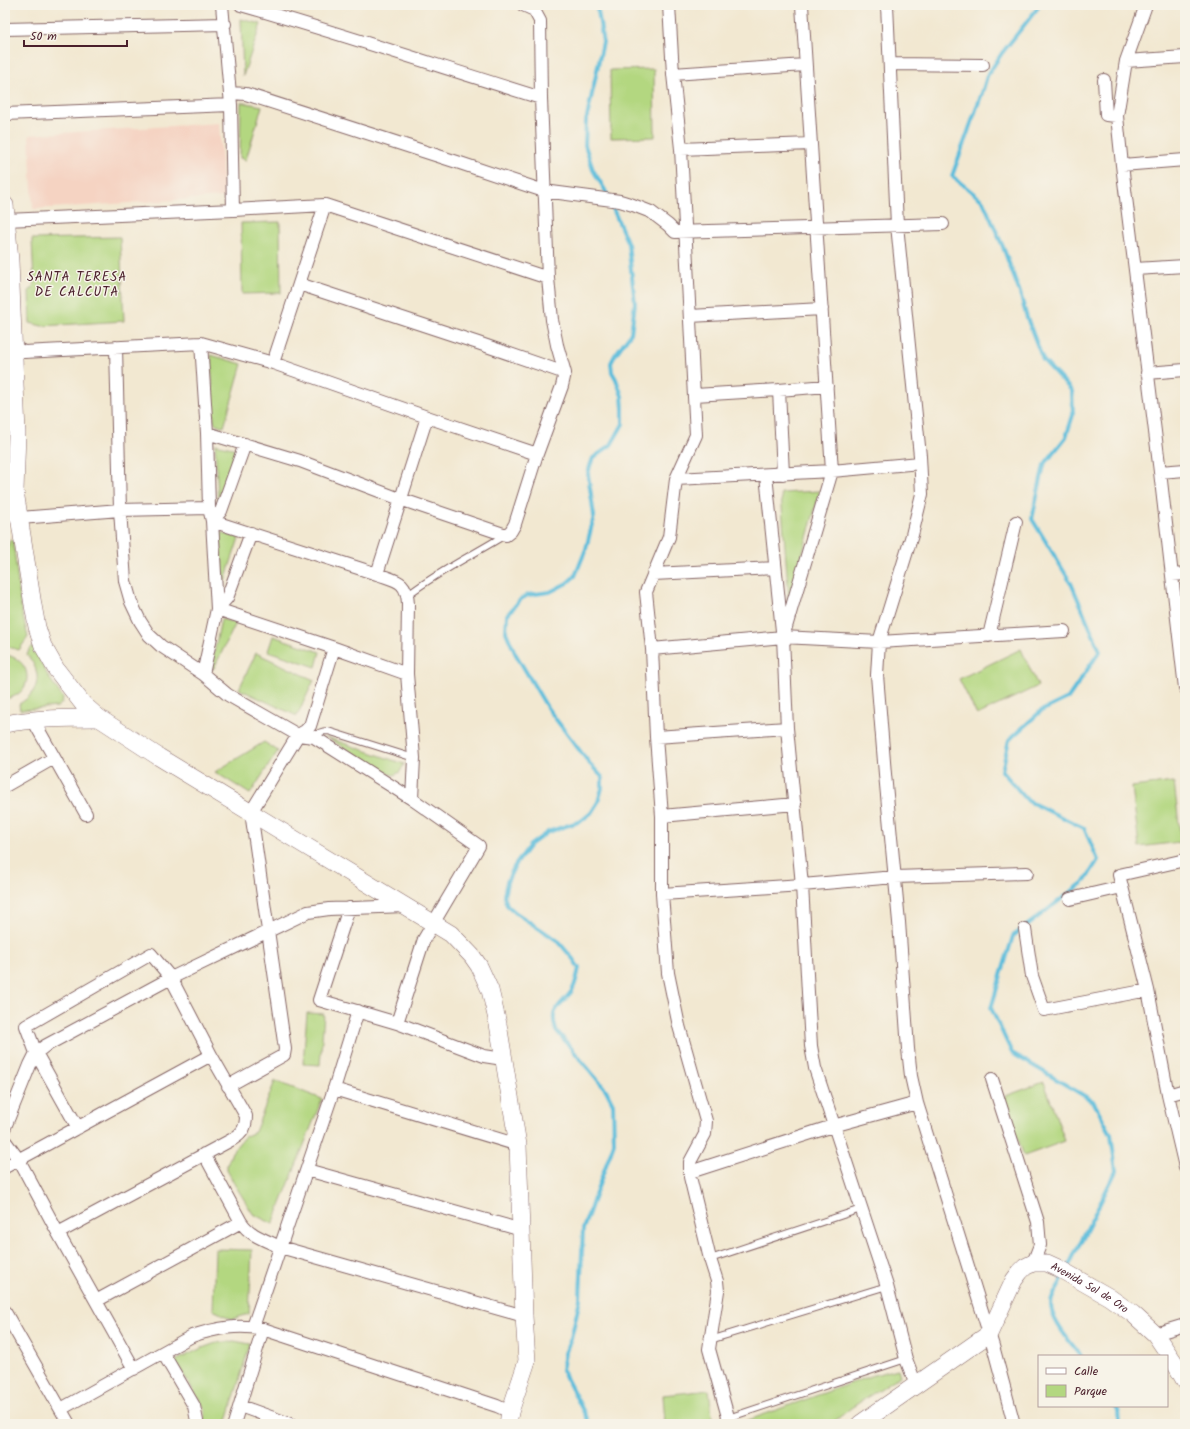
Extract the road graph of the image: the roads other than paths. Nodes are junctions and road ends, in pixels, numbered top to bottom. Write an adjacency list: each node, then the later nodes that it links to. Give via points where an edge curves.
1 (222, 5): 8 (street)
2 (241, 5): 17 (street)
3 (523, 5): 17 (street, via 534,10 540,21)
4 (669, 5): 15 (street)
5 (802, 5): 13 (street)
6 (887, 5): 12 (street)
7 (1146, 5): 11 (street)
8 (224, 24): 9 (street); 18 (street)
9 (5, 29)
10 (1185, 57): 11 (street)
11 (1126, 60): 20 (street)
12 (890, 64): 14 (street); 30 (street)
13 (806, 65): 15 (street); 21 (street)
14 (982, 65)
15 (673, 74): 22 (street)
16 (1104, 80): 20 (street, via 1106,115)
17 (541, 98): 25 (street)
18 (230, 99): 19 (street); 25 (street, via 246,94); 27 (street)
19 (5, 114)
20 (1117, 116): 24 (street)
21 (811, 144): 22 (street); 31 (street)
22 (681, 149): 32 (street)
23 (1185, 160): 24 (street)
24 (1122, 165): 35 (street)
25 (544, 192): 32 (street, via 633,205 651,212 675,232); 36 (street)
26 (325, 204): 27 (street); 36 (street); 37 (street)
27 (233, 210): 28 (street)
28 (5, 213): 33 (street)
29 (943, 224): 30 (street)
30 (897, 225): 31 (street); 55 (street)
31 (815, 227): 32 (street); 38 (street)
32 (685, 232): 39 (street)
33 (7, 262): 41 (street)
34 (1185, 266): 35 (street)
35 (1135, 269): 46 (street)
36 (548, 278): 45 (street, via 555,332)
37 (299, 284): 43 (street); 45 (street)
38 (822, 309): 39 (street); 47 (street)
39 (690, 316): 49 (street)
40 (201, 343): 42 (street); 43 (street); 51 (street)
41 (9, 346): 42 (street, via 24,352); 52 (street)
42 (116, 347): 64 (street)
43 (273, 363): 50 (street)
44 (1185, 370): 46 (street)
45 (565, 373): 54 (street)
46 (1147, 373): 58 (street)
47 (827, 386): 48 (street); 57 (street)
48 (779, 390): 49 (street); 59 (street)
49 (695, 395): 61 (street, via 696,435)
50 (427, 418): 54 (street); 62 (street)
51 (207, 432): 53 (street); 63 (street)
52 (11, 434): 65 (street, via 15,491)
53 (246, 444): 62 (street, via 300,461); 66 (street, via 221,511)
54 (537, 454): 69 (street, via 515,524)
55 (920, 463): 57 (street); 80 (street, via 922,494)
56 (1185, 470): 58 (street)
57 (832, 471): 59 (street); 79 (street)
58 (1160, 472): 74 (street)
59 (783, 474): 60 (street)
60 (766, 475): 61 (street); 70 (street)
61 (676, 479): 72 (street, via 669,537)
62 (400, 499): 69 (street); 71 (street)
63 (209, 508): 64 (street); 66 (street)
64 (120, 510): 65 (street); 83 (street, via 125,581 135,613 149,635 161,646)
65 (13, 516): 86 (street, via 37,627 44,646 72,692)
66 (212, 521): 68 (street); 76 (street)
67 (1016, 522): 78 (street)
68 (251, 533): 71 (street); 76 (street, via 227,598)
69 (506, 535): 75 (lane, via 427,580)
70 (775, 568): 72 (street); 79 (street)
71 (377, 574): 75 (street, via 401,583)
72 (654, 574): 82 (street, via 646,592)
73 (1185, 574): 74 (street)
74 (1172, 575): 85 (street)
75 (408, 595): 84 (street)
76 (217, 609): 81 (street); 83 (street)
77 (1064, 631): 78 (street)
78 (989, 636): 80 (street)
79 (783, 637): 80 (street); 82 (street); 89 (street)
80 (879, 642): 103 (street, via 877,675)
81 (334, 648): 84 (street); 90 (street, via 310,726)
82 (652, 649): 91 (street)
83 (203, 674): 90 (street, via 228,695)
84 (407, 674): 94 (street)
85 (1184, 681)
86 (99, 718): 87 (street); 98 (street)
87 (33, 720): 88 (street); 93 (street)
88 (5, 724)
89 (787, 728): 91 (street); 97 (street)
90 (298, 735): 92 (street); 98 (street)
91 (656, 736): 100 (street)
92 (314, 737): 94 (lane, via 317,733 328,731); 96 (street)
93 (54, 758): 95 (street); 99 (street)
94 (414, 758): 96 (street)
95 (5, 786)
96 (412, 799): 110 (street, via 480,846)
97 (795, 804): 100 (street); 104 (street)
98 (251, 812): 108 (street); 112 (street)
99 (86, 814)
100 (662, 816): 106 (street)
101 (1185, 860): 105 (street, via 1119,875)
102 (1027, 872): 103 (street)
103 (895, 877): 104 (street); 125 (street, via 908,1050)
104 (802, 885): 106 (street); 126 (street, via 811,1046)
105 (1122, 887): 107 (street); 114 (street)
106 (662, 894): 136 (street, via 668,973 679,1026 706,1121 704,1134 690,1162)
107 (1070, 899)
108 (405, 906): 109 (street); 110 (street)
109 (349, 908): 112 (street, via 308,912); 115 (street, via 319,1000)
110 (433, 923): 116 (street, via 424,939); 119 (street, via 451,934 479,966 490,990)
111 (1025, 929): 114 (street, via 1032,976 1044,1010)
112 (268, 931): 113 (street); 121 (street, via 284,1055)
113 (171, 978): 117 (street); 117 (street, via 150,954 26,1026); 118 (street)
114 (1148, 990): 124 (street)
115 (358, 1011): 116 (street); 122 (street)
116 (397, 1023): 119 (street, via 484,1056)
117 (36, 1053): 127 (street); 128 (street)
118 (211, 1055): 121 (street); 128 (street)
119 (503, 1059): 130 (street)
120 (992, 1079): 143 (street, via 1038,1222)
121 (228, 1086): 131 (street, via 246,1116 246,1124 240,1135)
122 (334, 1089): 130 (street); 135 (street)
123 (1185, 1090): 124 (street)
124 (1168, 1095): 134 (street)
125 (917, 1103): 126 (street); 150 (street)
126 (833, 1126): 136 (street); 137 (street)
127 (5, 1127)
128 (78, 1128): 132 (street)
129 (5, 1141): 132 (street)
130 (518, 1145): 139 (street)
131 (204, 1154): 138 (street); 140 (street)
132 (19, 1160): 133 (street); 140 (street)
133 (5, 1167)
134 (1185, 1167)
135 (307, 1170): 139 (street); 141 (street)
136 (690, 1172): 142 (street)
137 (861, 1209): 142 (lane); 144 (street)
138 (241, 1222): 141 (street, via 257,1237); 145 (street)
139 (522, 1230): 147 (street)
140 (58, 1233): 145 (street)
141 (280, 1247): 147 (street); 149 (street)
142 (710, 1259): 152 (street, via 718,1291)
143 (1040, 1263): 150 (street, Avenida Sol de Oro, via 1025,1267 1014,1280); 151 (street, Avenida Sol de Oro, via 1058,1268 1110,1297)
144 (887, 1286): 152 (lane); 154 (street)
145 (96, 1302): 155 (street)
146 (6, 1316): 159 (street)
147 (524, 1316): 160 (street, via 527,1361)
148 (1185, 1325): 151 (street)
149 (258, 1328): 153 (street, via 213,1329 192,1336); 158 (street); 160 (street, via 498,1406)
150 (988, 1334): 157 (street, Avenida Sol de Oro); 167 (street)
151 (1155, 1334): 156 (street, Avenida Sol de Oro)
152 (710, 1340): 161 (street, via 709,1349)
153 (163, 1353): 155 (street); 163 (street, via 194,1406)
154 (906, 1359): 157 (street); 161 (lane)
155 (134, 1369): 159 (street)
156 (1185, 1381)
157 (916, 1385): 166 (street, Avenida Sol de Oro)
158 (240, 1406): 164 (street); 165 (street)
159 (60, 1409): 162 (street)
160 (509, 1418)
161 (729, 1421)
162 (69, 1424)
163 (196, 1424)
164 (234, 1424)
165 (290, 1424)
166 (860, 1424)
167 (1014, 1424)

